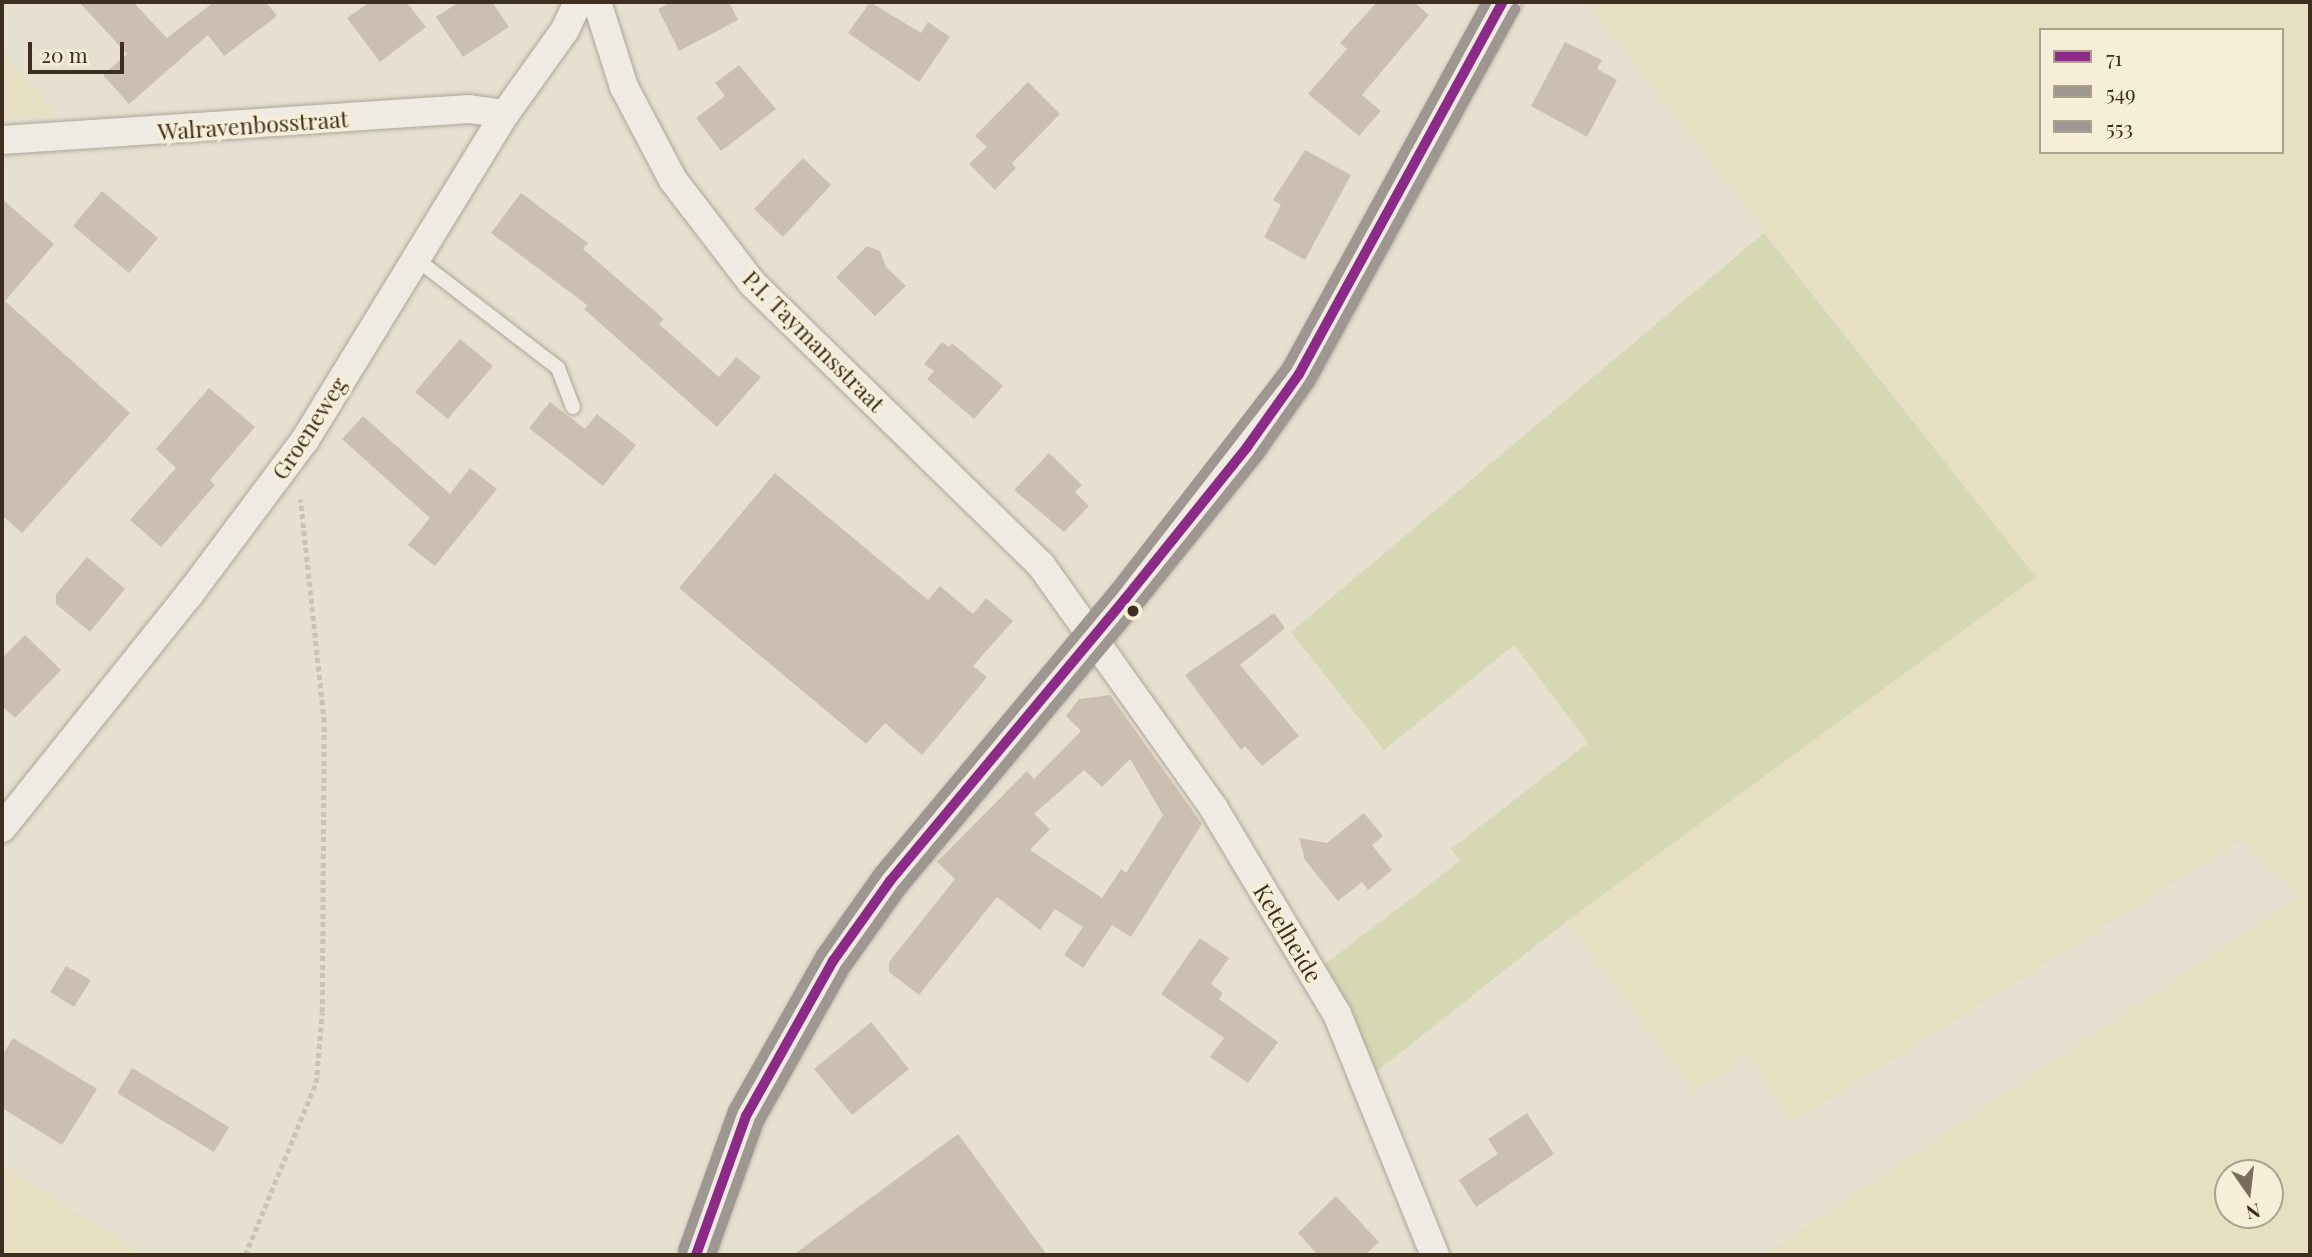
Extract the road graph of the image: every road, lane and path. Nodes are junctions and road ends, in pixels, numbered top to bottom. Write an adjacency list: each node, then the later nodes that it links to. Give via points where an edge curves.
1 (578, 2): 4 (street, Groeneweg, via 565,30)
2 (597, 2): 9 (street, P.I. Taymansstraat, via 624,87 673,180 752,283 1041,565)
3 (1503, 2): 9 (street, via 1299,374 1247,447)
4 (505, 114): 5 (street, Walravenbosstraat, via 468,109); 6 (street, Groeneweg)
5 (2, 140)
6 (415, 258): 7 (lane, via 558,368); 8 (street, Groeneweg)
7 (573, 407)
8 (295, 453): 10 (street, Groeneweg, via 189,595); 11 (path, via 324,722 322,1012 316,1083)
9 (1093, 638): 12 (street, via 890,881 833,961 746,1116); 13 (street, Ketelheide, via 1213,807 1337,1014)
10 (2, 828)
11 (245, 1255)
12 (696, 1255)
13 (1435, 1255)

